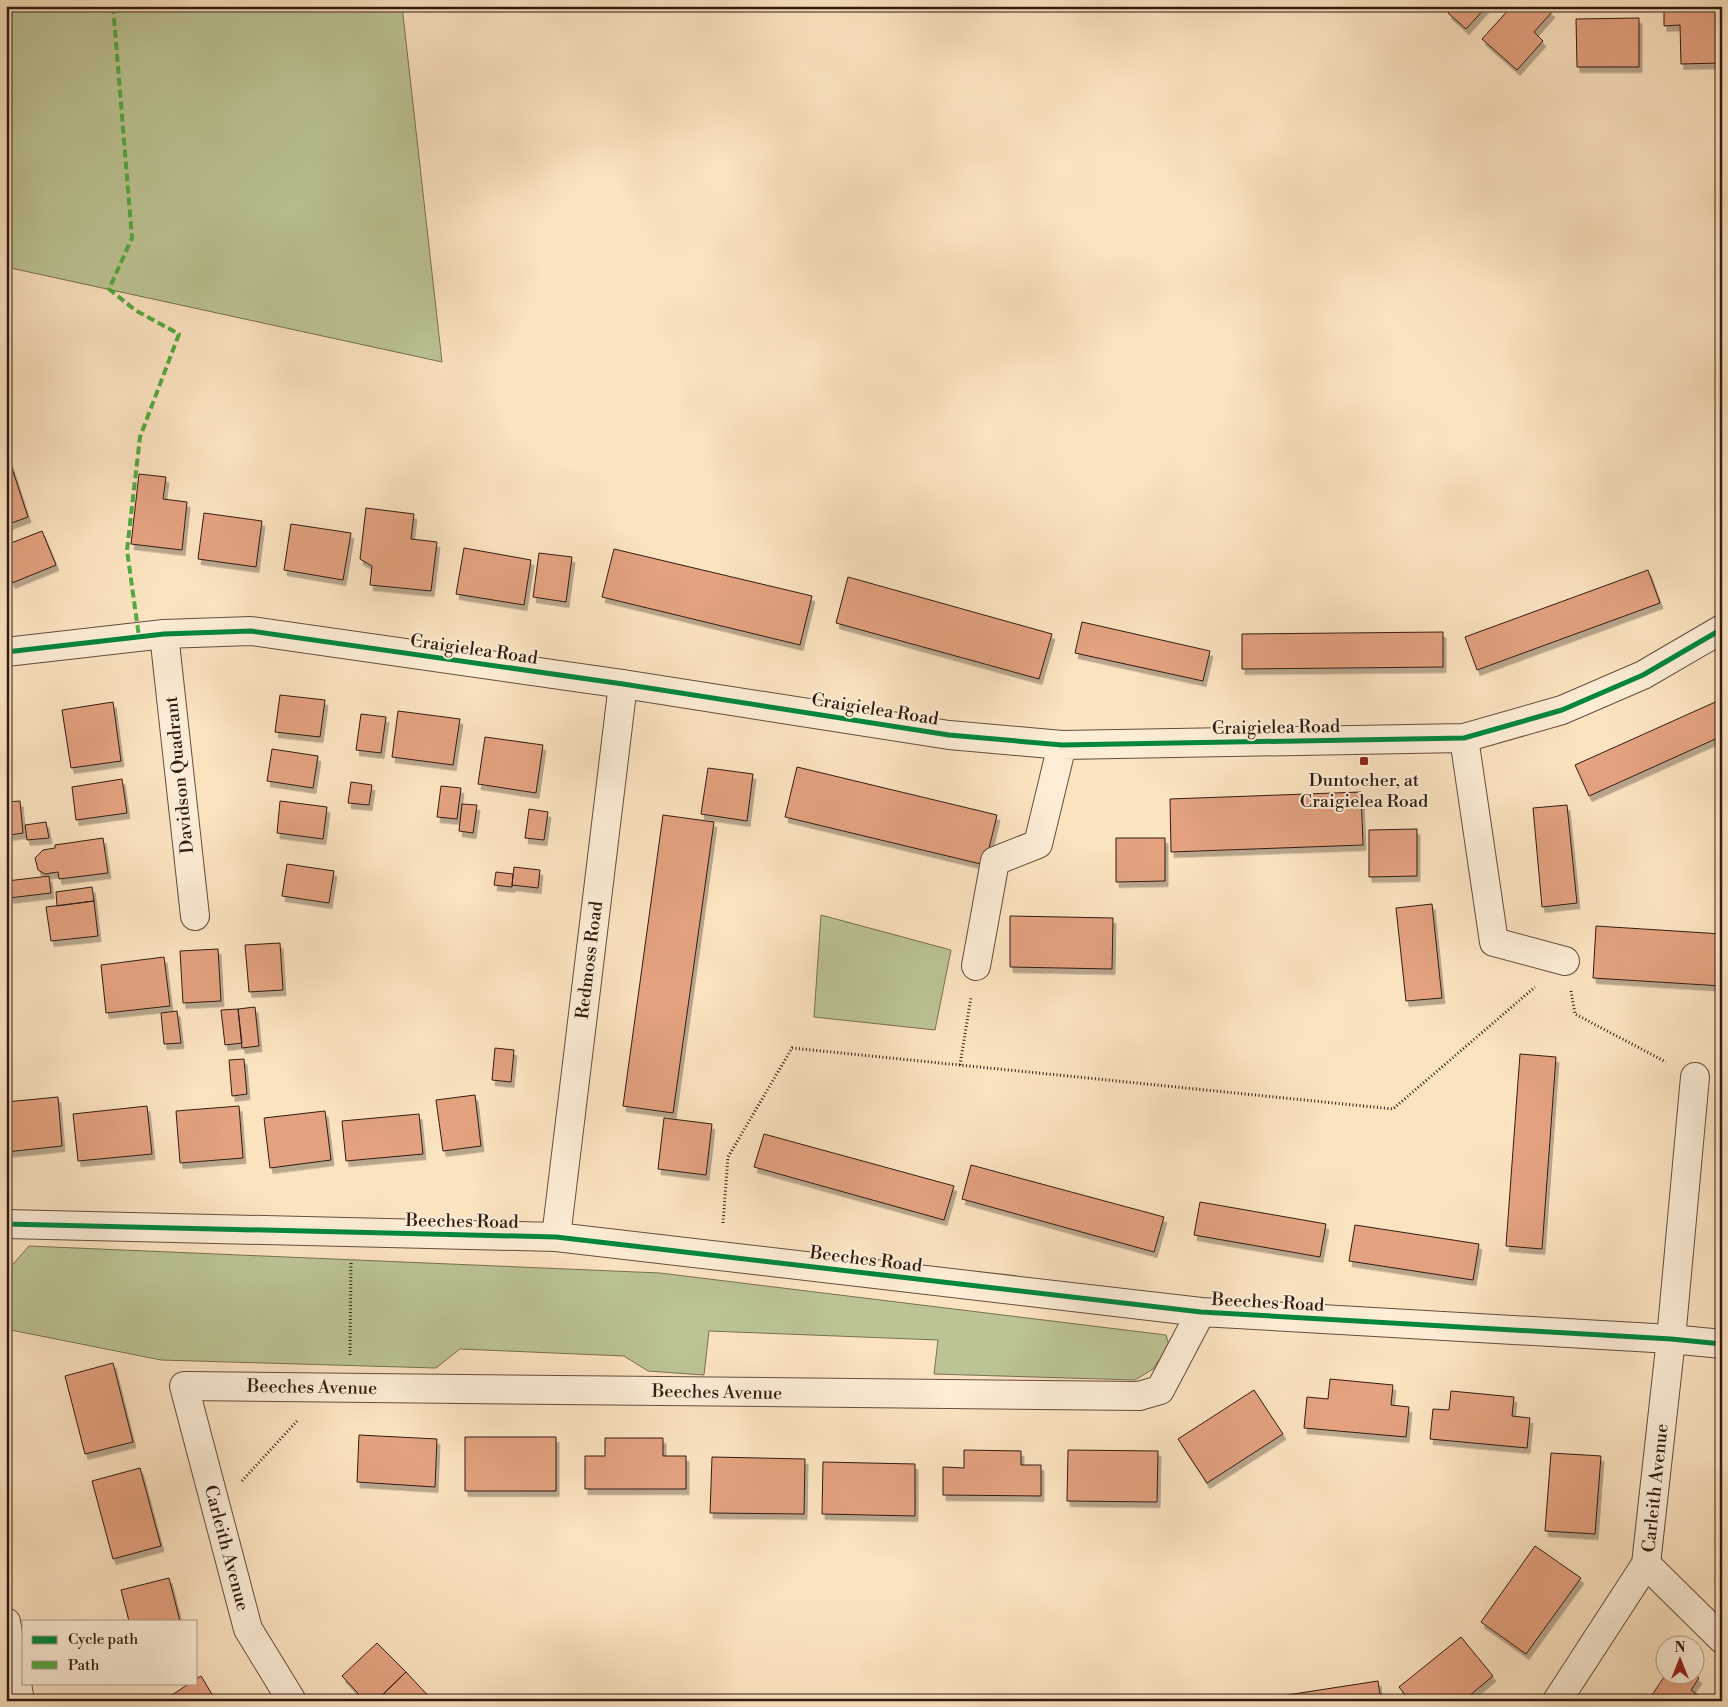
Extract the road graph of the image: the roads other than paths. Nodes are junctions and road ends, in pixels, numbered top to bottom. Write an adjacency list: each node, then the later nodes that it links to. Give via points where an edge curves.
1 (1722, 629): 5 (street, Craigielea Road, via 1643,675 1562,710)
2 (164, 634): 3 (street, Craigielea Road); 4 (street, Craigielea Road, via 251,631); 7 (street, Davidson Quadrant)
3 (6, 652)
4 (623, 684): 6 (street, Craigielea Road, via 949,735); 12 (street, Redmoss Road)
5 (1464, 738): 6 (street, Craigielea Road); 8 (street, via 1494,942)
6 (1062, 745): 9 (street, via 1038,844 995,861)
7 (195, 916)
8 (1565, 961)
9 (976, 966)
10 (1695, 1076): 14 (street, Carleith Avenue)
11 (6, 1224): 12 (street, Beeches Road)
12 (556, 1237): 13 (street, Beeches Road)
13 (1201, 1312): 14 (street, Beeches Road); 16 (street, Beeches Avenue, via 1160,1390 1139,1396)
14 (1671, 1339): 15 (street, Beeches Road); 17 (street, Carleith Avenue)
15 (1722, 1344)
16 (184, 1386): 21 (street, Carleith Avenue, via 248,1629)
17 (1646, 1564): 19 (street); 22 (street, Carleith Avenue)
18 (7, 1629): 20 (street)
19 (1722, 1639)
20 (20, 1701)
21 (292, 1701)
22 (1557, 1701)

